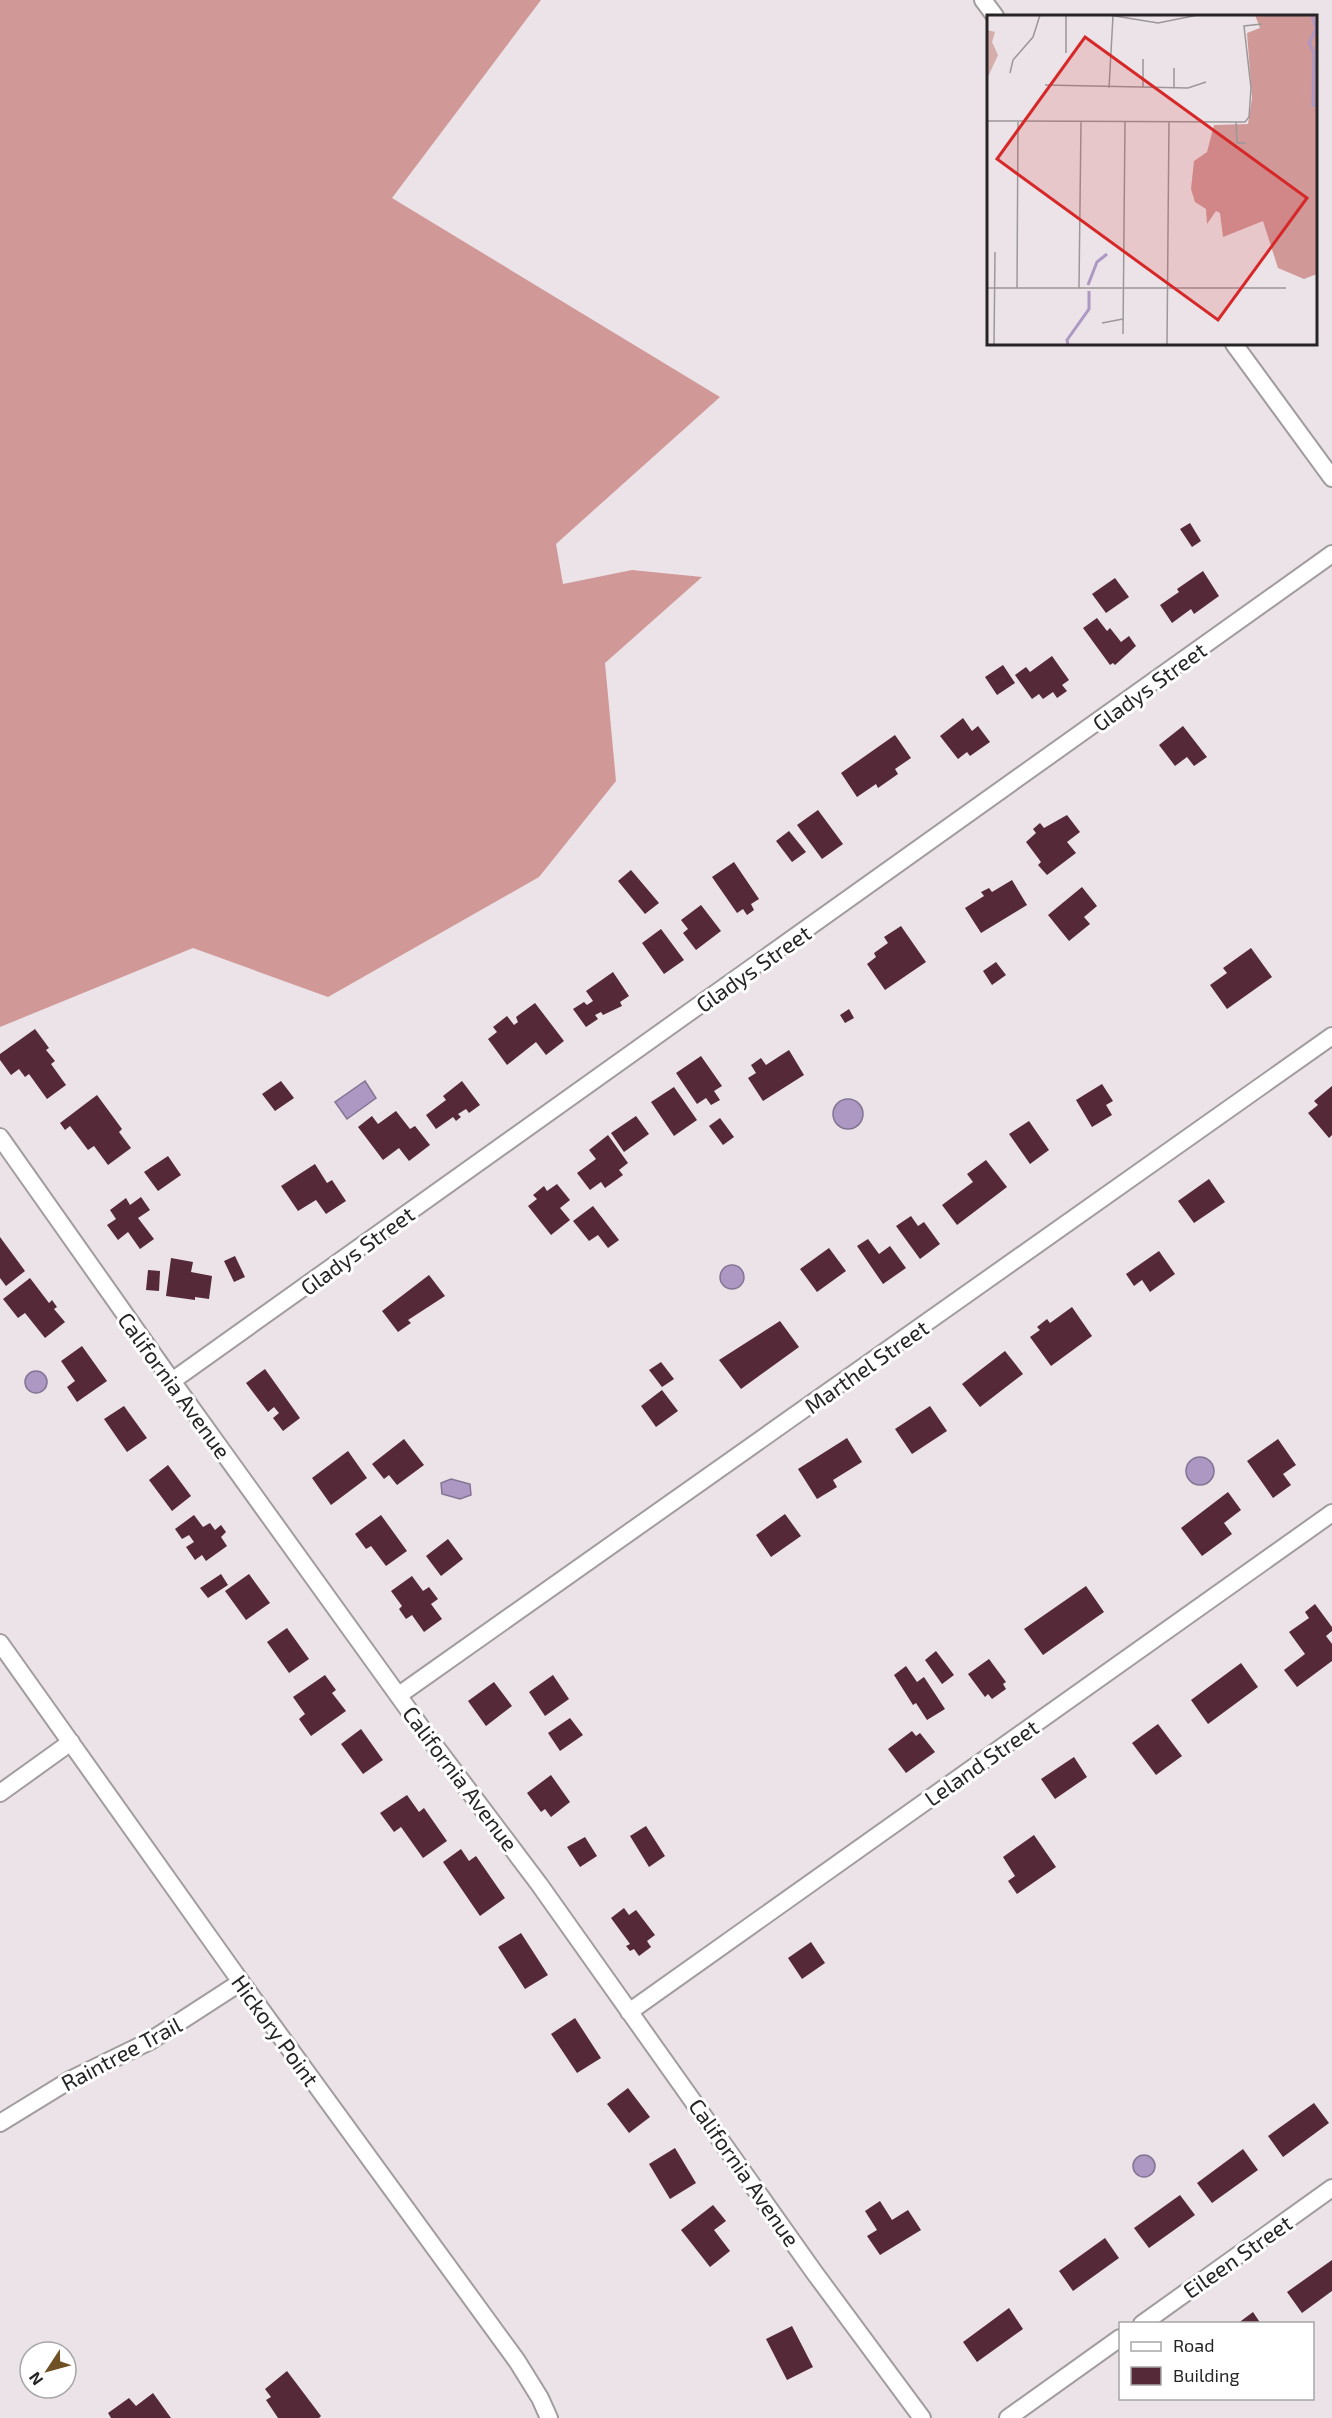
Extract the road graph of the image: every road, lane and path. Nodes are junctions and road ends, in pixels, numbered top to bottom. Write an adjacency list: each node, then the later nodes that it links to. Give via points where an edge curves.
1 (983, 0): 2 (street)
2 (994, 15)
3 (1235, 345): 4 (street)
4 (1332, 477)
5 (1332, 554): 8 (street, Gladys Street)
6 (1332, 1036): 11 (street, Marthel Street)
7 (0, 1137): 8 (street, California Avenue)
8 (172, 1381): 11 (street, California Avenue)
9 (1332, 1513): 15 (street, Leland Street)
10 (0, 1643): 12 (street, Hickory Point)
11 (399, 1695): 15 (street, California Avenue)
12 (71, 1742): 13 (street); 14 (street, Hickory Point)
13 (0, 1793)
14 (241, 1982): 16 (street, Raintree Trail, via 150,2041 70,2080); 20 (street, Hickory Point, via 517,2361)
15 (630, 2012): 21 (street, California Avenue)
16 (0, 2123)
17 (1332, 2188): 18 (street, Eileen Street)
18 (1145, 2322)
19 (1119, 2339): 22 (street)
20 (549, 2418)
21 (922, 2418)
22 (1008, 2418)

